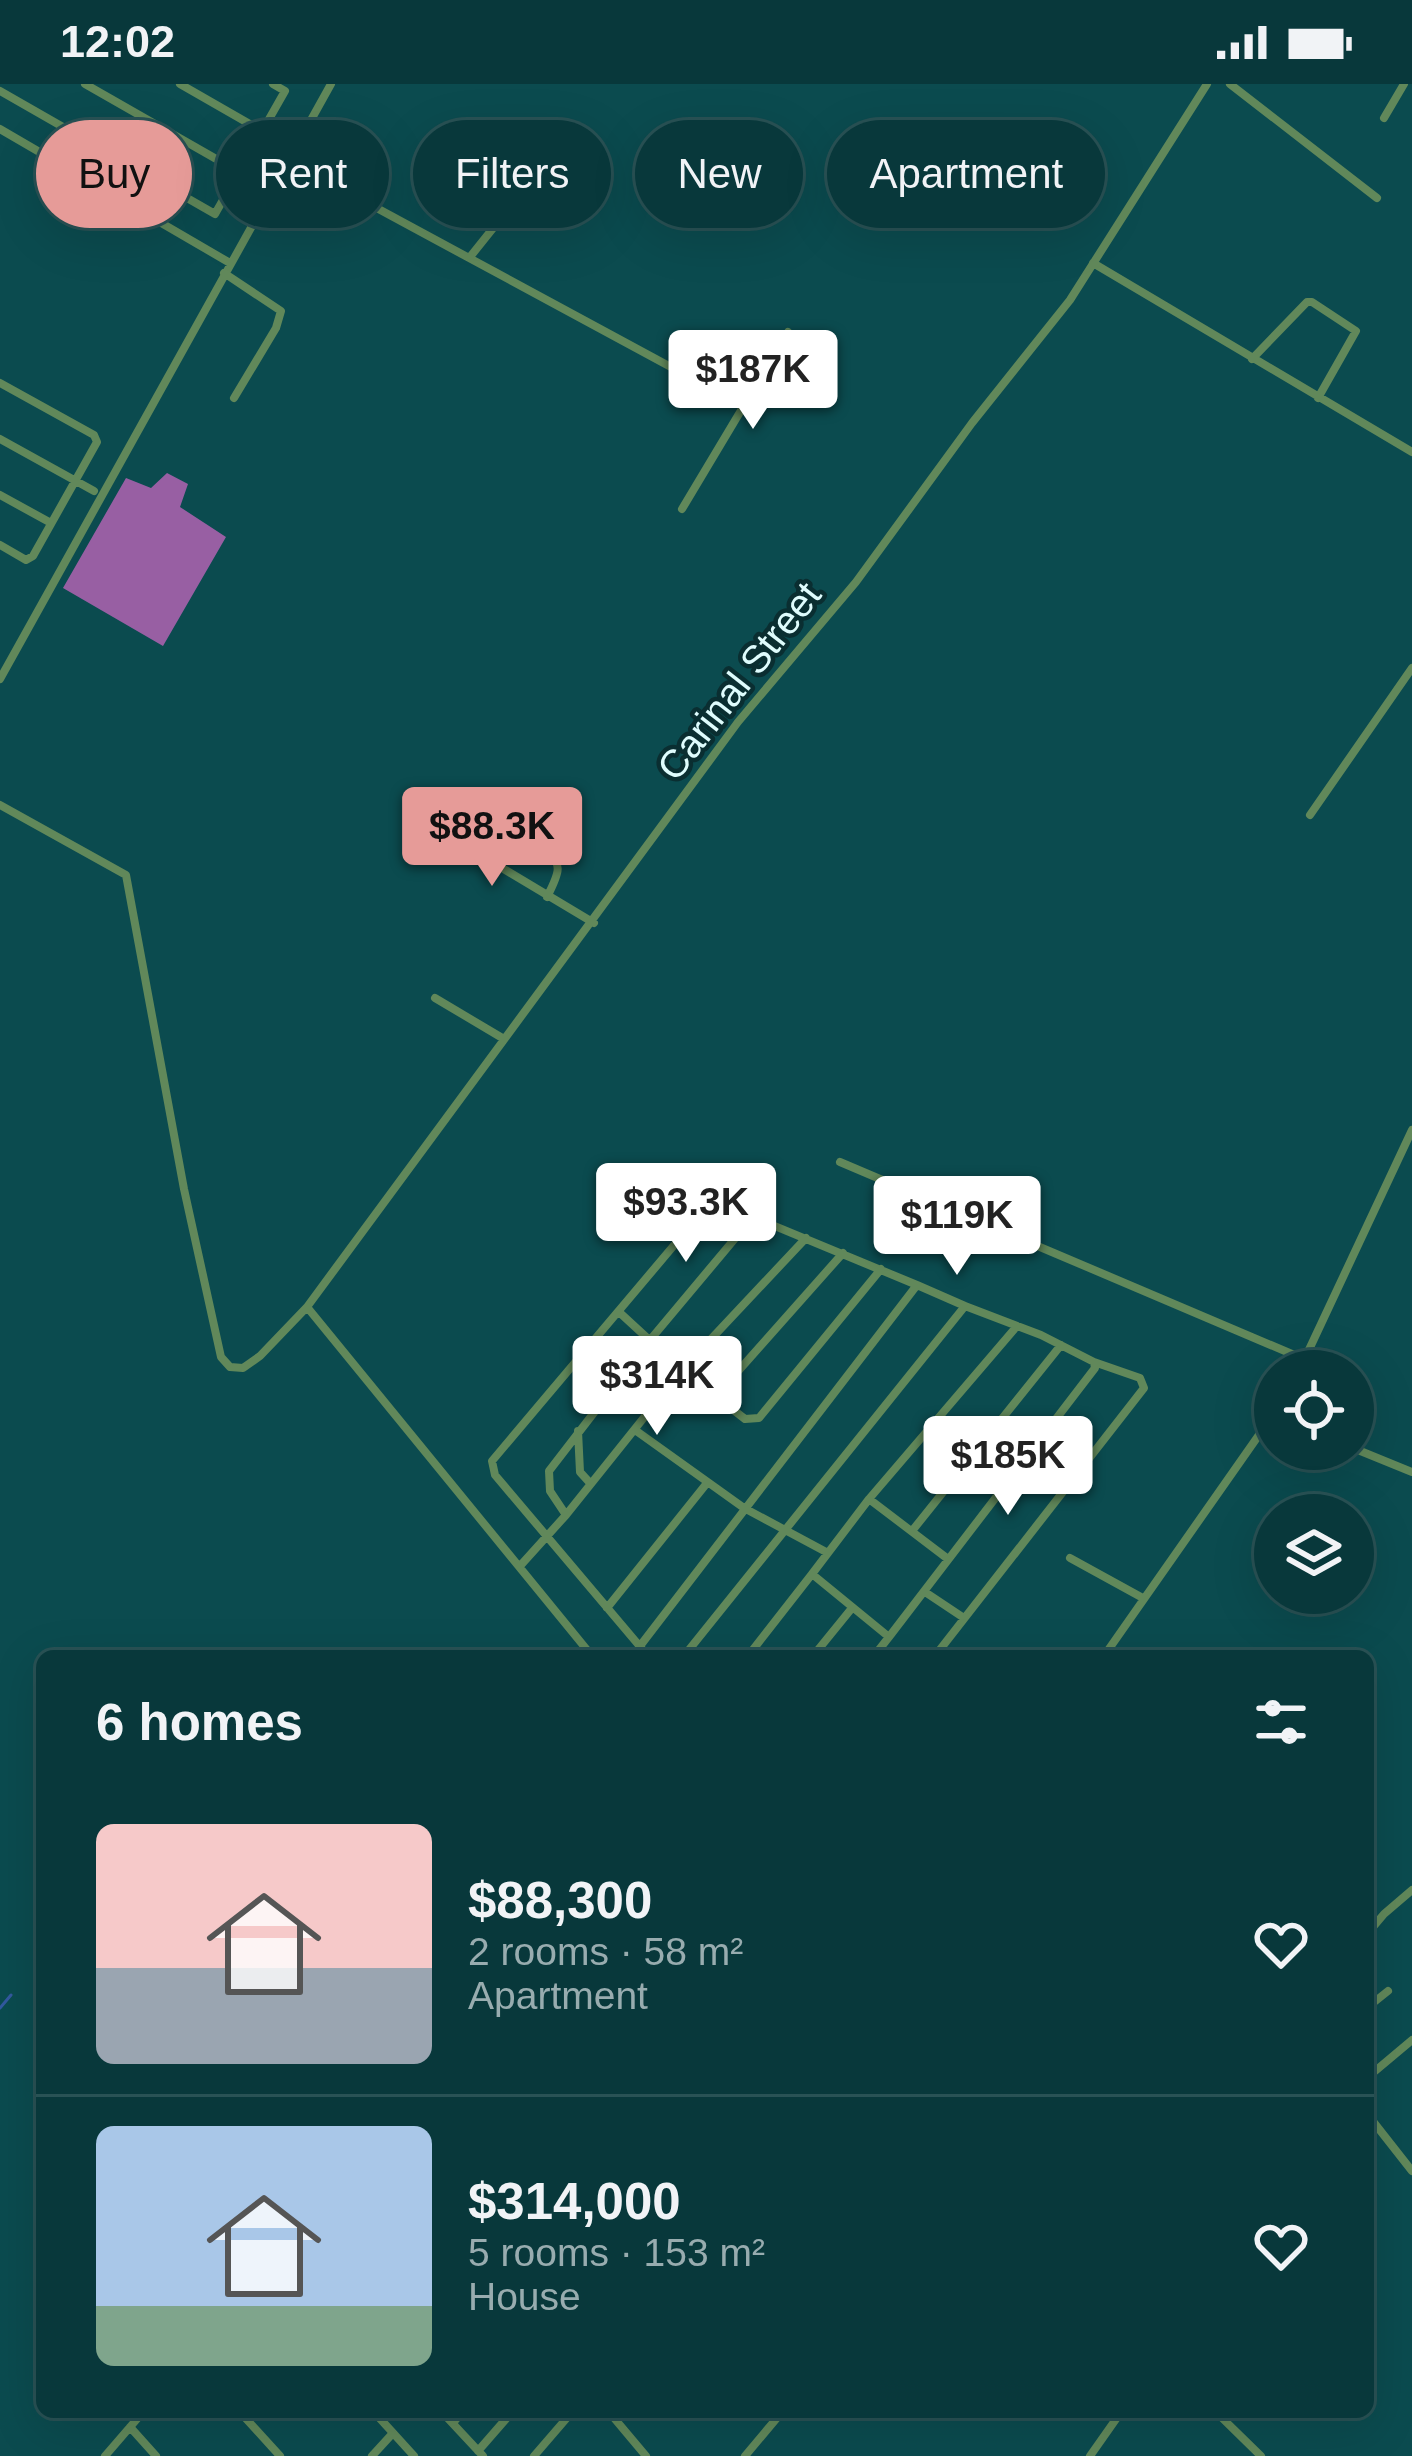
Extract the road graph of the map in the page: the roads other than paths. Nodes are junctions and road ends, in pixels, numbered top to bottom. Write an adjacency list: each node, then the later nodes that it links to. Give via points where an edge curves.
1 (85, 84): 15 (street)
2 (180, 84): 11 (street)
3 (273, 84): 12 (street, via 285,91)
4 (331, 84): 13 (street)
5 (1207, 84): 22 (street, Carinal Street)
6 (1230, 84): 16 (street)
7 (1404, 84): 8 (street); 10 (street)
8 (1412, 89)
9 (0, 91): 17 (street)
10 (1384, 118)
11 (243, 120)
12 (268, 120)
13 (309, 120)
14 (0, 129): 23 (street)
15 (216, 159)
16 (1377, 198)
17 (216, 212)
18 (389, 214): 21 (street)
19 (249, 228): 23 (street)
20 (493, 228): 21 (street)
21 (470, 257): 30 (street)
22 (1093, 262): 26 (street); 46 (street, Carinal Street)
23 (230, 263): 24 (street)
24 (224, 274): 28 (street, via 280,311); 40 (street)
25 (788, 332): 30 (street)
26 (1252, 359): 29 (street); 29 (street, via 1312,302 1356,331)
27 (0, 383): 33 (street, via 96,438)
28 (234, 398)
29 (1318, 398): 32 (street)
30 (743, 406): 36 (street)
31 (0, 439): 33 (street)
32 (1412, 452)
33 (76, 482): 34 (street); 37 (street)
34 (94, 491)
35 (0, 495): 37 (street)
36 (682, 509)
37 (51, 523): 38 (street, via 30,560)
38 (0, 545)
39 (1412, 668): 43 (street)
40 (0, 679)
41 (0, 805): 57 (street, Carinal Street, via 126,875 221,1357 243,1368)
42 (548, 805): 45 (street, via 538,837 560,869)
43 (1310, 815)
44 (465, 824): 45 (street, via 462,844)
45 (547, 897): 46 (street)
46 (593, 923): 48 (street, Carinal Street)
47 (435, 998): 48 (street)
48 (504, 1039): 57 (street, Carinal Street)
49 (1412, 1130): 63 (street)
50 (840, 1162): 62 (street)
51 (753, 1217): 52 (street); 58 (street, via 708,1205); 60 (street)
52 (806, 1238): 53 (street); 65 (street)
53 (843, 1253): 54 (street); 66 (street)
54 (881, 1269): 55 (street); 66 (street, via 759,1418 745,1419)
55 (917, 1285): 56 (street); 75 (street)
56 (965, 1306): 59 (street); 77 (street)
57 (307, 1307): 83 (street)
58 (618, 1312): 60 (street); 79 (street, via 494,1455 495,1475)
59 (1018, 1326): 61 (street); 74 (street)
60 (650, 1340): 65 (street); 68 (street)
61 (1061, 1345): 64 (street); 78 (street)
62 (1282, 1350)
63 (1311, 1350)
64 (1094, 1362): 82 (street, via 1094,1373); 89 (street, via 1141,1378 1144,1388)
65 (682, 1370): 66 (street); 67 (street)
66 (716, 1396)
67 (635, 1430): 72 (street); 73 (street)
68 (578, 1431): 73 (street, via 580,1472); 76 (street, via 548,1478)
69 (1254, 1442): 86 (street)
70 (1374, 1457): 71 (street)
71 (1412, 1472)
72 (708, 1482): 75 (street); 87 (street)
73 (590, 1483): 76 (street)
74 (868, 1499): 78 (street); 80 (street)
75 (744, 1508): 77 (street); 91 (street)
76 (566, 1515): 79 (street)
77 (784, 1528): 80 (street); 94 (street)
78 (912, 1531): 82 (street)
79 (546, 1539): 83 (street); 87 (street)
80 (828, 1552): 84 (street)
81 (1070, 1558): 86 (street)
82 (948, 1559): 85 (street)
83 (520, 1567): 92 (street)
84 (812, 1574): 88 (street); 95 (street)
85 (925, 1592): 89 (street); 90 (street)
86 (1142, 1598): 99 (street)
87 (608, 1608): 91 (street)
88 (852, 1608): 90 (street); 96 (street)
89 (964, 1618): 98 (street)
90 (889, 1637): 97 (street)
91 (640, 1646): 93 (street)
92 (587, 1650)
93 (643, 1650)
94 (689, 1650)
95 (753, 1650)
96 (818, 1650)
97 (879, 1650)
98 (939, 1650)
99 (1108, 1650)
100 (1412, 1891): 101 (street)
101 (1374, 1926)
102 (1388, 1991): 103 (street)
103 (1374, 2002)
104 (1412, 2040): 105 (street)
105 (1374, 2072)
106 (1374, 2122): 107 (street)
107 (1412, 2170)
108 (137, 2418): 120 (street)
109 (245, 2418): 125 (street)
110 (379, 2418): 121 (street)
111 (447, 2418): 119 (street)
112 (457, 2418): 119 (street)
113 (507, 2418): 122 (street)
114 (567, 2418): 128 (street)
115 (614, 2418): 129 (street)
116 (777, 2418): 130 (street)
117 (1117, 2418): 131 (street)
118 (1222, 2418): 132 (street)
119 (452, 2423): 122 (street)
120 (130, 2426): 123 (street); 124 (street)
121 (393, 2433): 126 (street); 127 (street)
122 (481, 2453)
123 (105, 2456)
124 (157, 2456)
125 (280, 2456)
126 (372, 2456)
127 (414, 2456)
128 (534, 2456)
129 (646, 2456)
130 (745, 2456)
131 (1090, 2456)
132 (1261, 2456)

